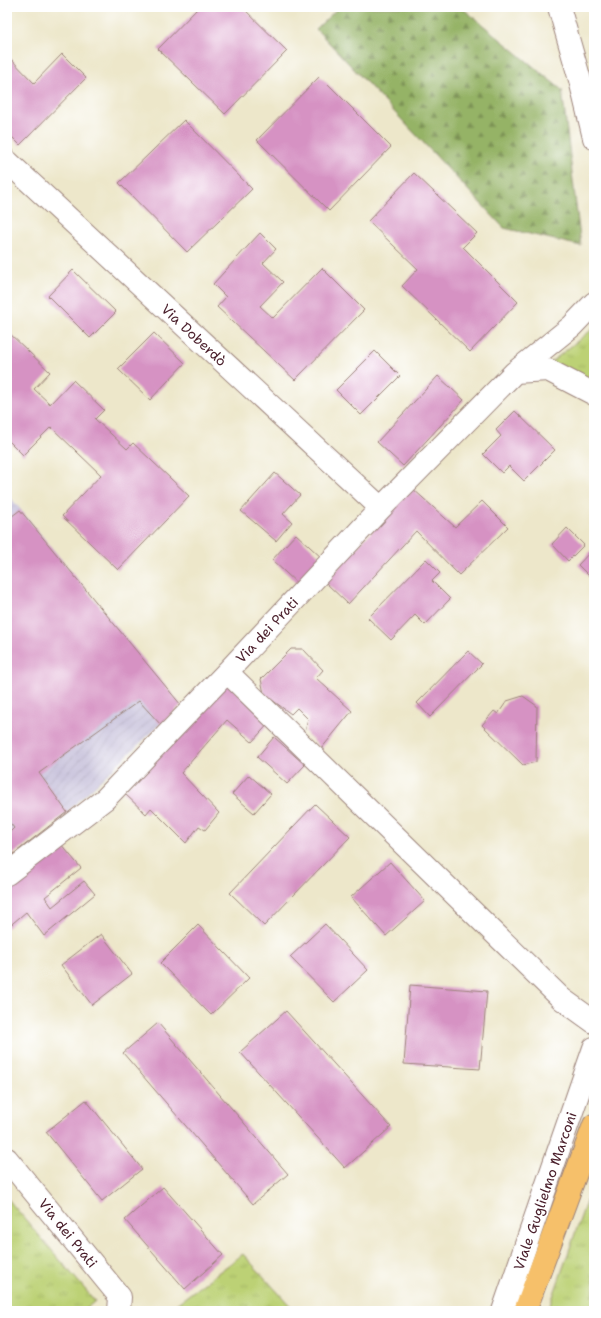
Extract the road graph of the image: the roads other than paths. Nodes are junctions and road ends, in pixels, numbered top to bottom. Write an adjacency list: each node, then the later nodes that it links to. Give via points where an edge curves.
1 (559, 7): 2 (street)
2 (594, 138)
3 (7, 161): 7 (street, Via Doberdò)
4 (594, 303): 5 (street, Via dei Prati, via 572,326)
5 (515, 372): 6 (street, via 548,370); 7 (street, Via dei Prati)
6 (594, 394)
7 (381, 508): 8 (street, Via dei Prati)
8 (227, 672): 9 (street, Via dei Prati, via 105,799); 10 (street, via 562,1000)
9 (7, 874)
10 (594, 1022)
11 (594, 1048): 15 (street, Viale Guglielmo Marconi)
12 (594, 1124): 16 (highway)
13 (7, 1159): 14 (street, Via dei Prati, via 120,1297)
14 (119, 1311)
15 (503, 1311)
16 (525, 1311)

